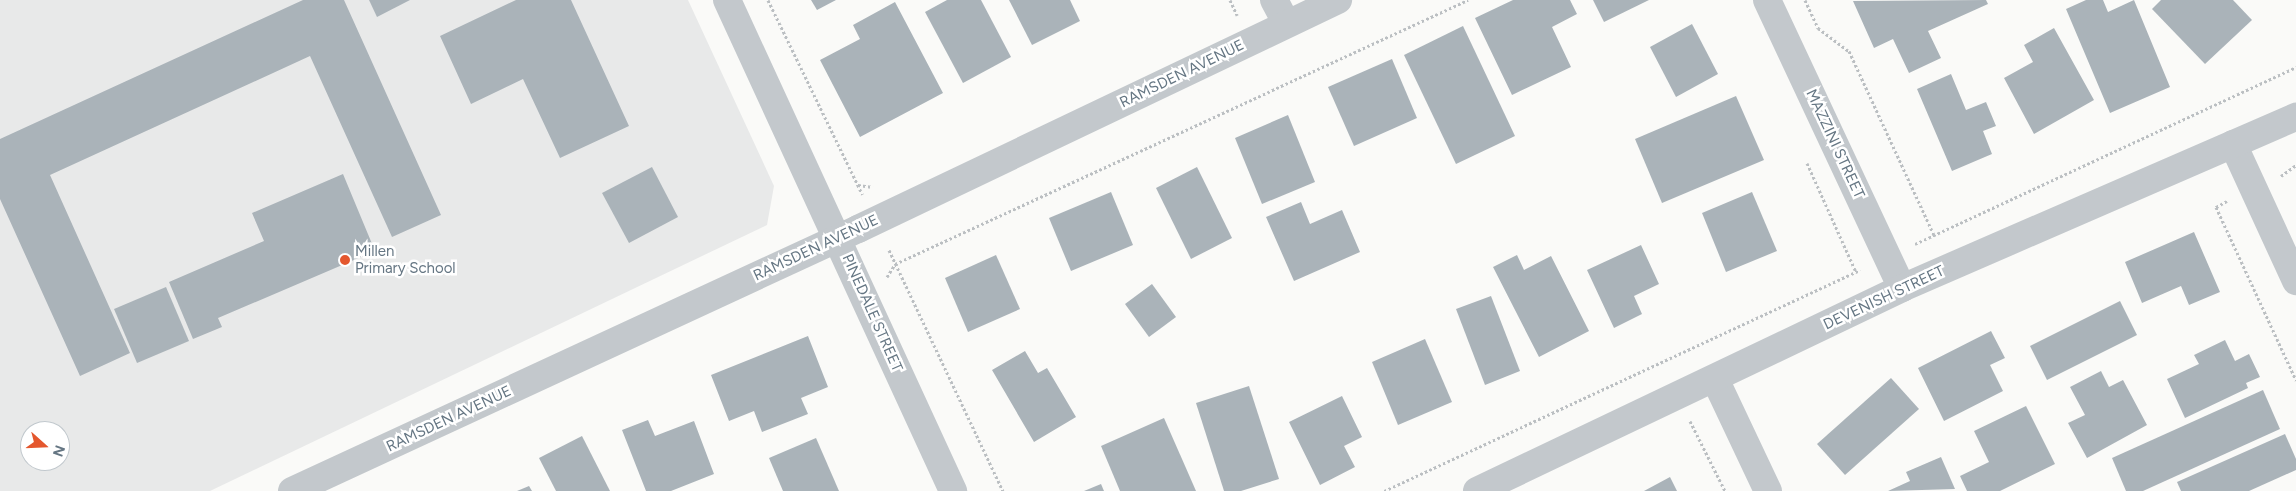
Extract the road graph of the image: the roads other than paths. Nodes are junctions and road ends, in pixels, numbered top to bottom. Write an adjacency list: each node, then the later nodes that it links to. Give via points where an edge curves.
1 (727, 0): 7 (street, PINEDALE STREET)
2 (1338, 0): 4 (street, RAMSDEN AVENUE)
3 (1767, 0): 9 (street, MAZZINI STREET)
4 (1280, 12): 7 (street, RAMSDEN AVENUE)
5 (2296, 117): 6 (street, DEVENISH STREET)
6 (2233, 144): 8 (street); 9 (street, DEVENISH STREET)
7 (838, 238): 11 (street, RAMSDEN AVENUE); 12 (street, PINEDALE STREET)
8 (2296, 281)
9 (1902, 288): 10 (street, DEVENISH STREET)
10 (1715, 380): 13 (street, DEVENISH STREET); 14 (street)
11 (292, 491)
12 (953, 491)
13 (1477, 491)
14 (1768, 491)

